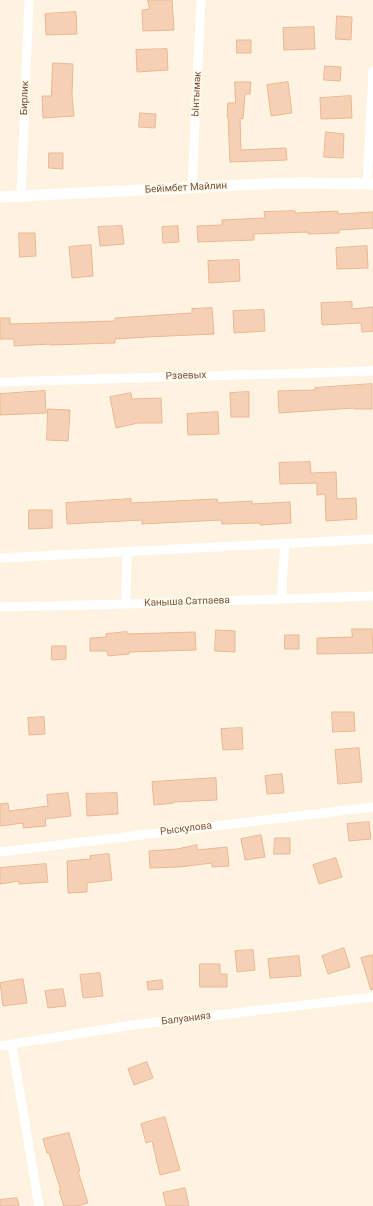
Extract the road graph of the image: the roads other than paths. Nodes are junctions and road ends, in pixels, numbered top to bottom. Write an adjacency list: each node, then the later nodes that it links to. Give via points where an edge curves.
1 (29, 0): 6 (street, Бирлик)
2 (201, 0): 5 (street, Ынтымак)
3 (373, 71): 4 (street)
4 (370, 184): 5 (street, Бейімбет Майлин, via 284,183)
5 (192, 188): 6 (street, Бейімбет Майлин)
6 (21, 196): 7 (street, Бейімбет Майлин)
7 (0, 197)
8 (373, 371): 9 (street, Рзаевых)
9 (0, 382)
10 (373, 539): 11 (street)
11 (285, 543): 12 (street); 15 (street)
12 (127, 551): 13 (street); 16 (street)
13 (0, 558)
14 (373, 596): 15 (street, Каныша Сатпаева)
15 (281, 599): 16 (street, Каныша Сатпаева)
16 (126, 604): 17 (street, Каныша Сатпаева)
17 (0, 607)
18 (373, 807): 19 (street, Рыскулова)
19 (0, 852)
20 (373, 997): 21 (street, Балуанияз, via 133,1025)
21 (12, 1044): 22 (street, Балуанияз); 23 (street)
22 (0, 1046)
23 (39, 1206)

